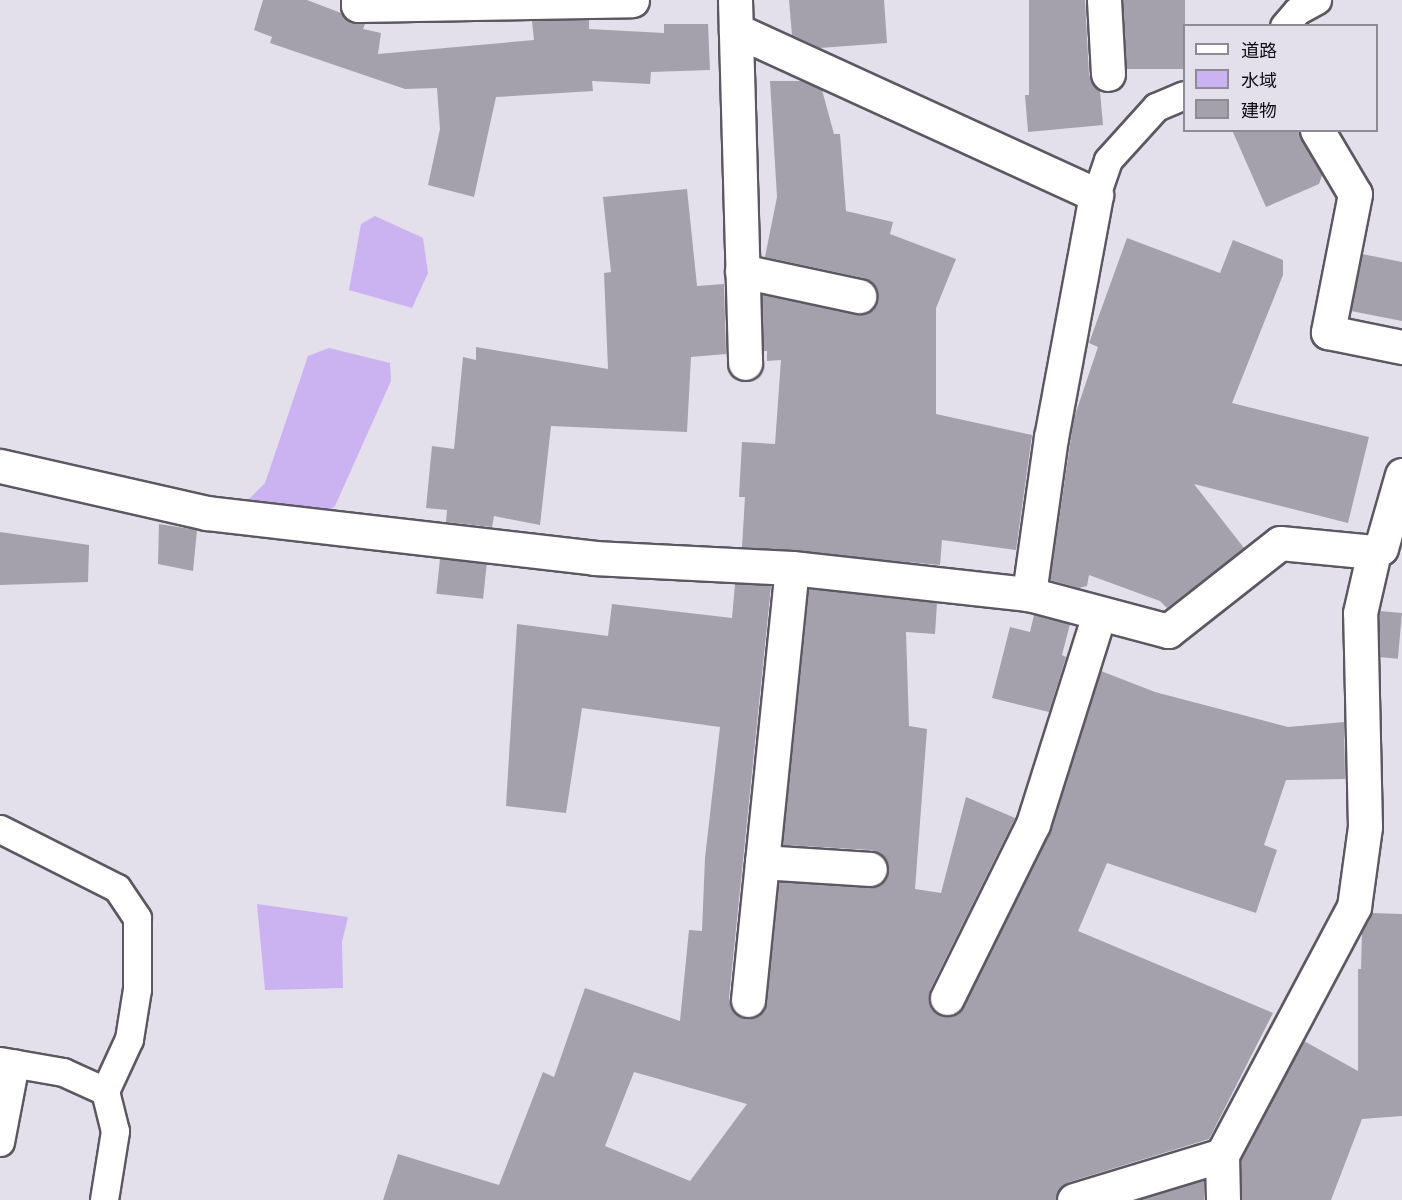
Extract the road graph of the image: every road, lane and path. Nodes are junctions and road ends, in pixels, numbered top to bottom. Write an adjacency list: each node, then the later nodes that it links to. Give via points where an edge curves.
1 (358, 0): 2 (street, via 358,5)
2 (632, 0)
3 (1104, 0): 7 (street)
4 (1317, 0): 6 (lane, via 1297,11)
5 (736, 15): 10 (street); 11 (street)
6 (1286, 24)
7 (1108, 74)
8 (1183, 96): 10 (lane, via 1156,107 1108,160)
9 (1318, 132): 13 (street, via 1355,194 1328,332)
10 (1096, 195): 19 (street, via 1051,437)
11 (742, 271): 12 (street); 14 (street)
12 (859, 296)
13 (1402, 347)
14 (745, 363)
15 (0, 466): 18 (street, via 207,513 594,558)
16 (1402, 475): 17 (street, via 1381,548)
17 (1374, 552): 20 (street, via 1280,543 1168,631); 29 (street, via 1360,613 1365,827 1354,907)
18 (792, 568): 19 (street); 22 (street)
19 (1029, 594): 20 (street)
20 (1099, 615): 24 (street, via 1033,824)
21 (0, 829): 27 (lane, via 117,888 137,918 137,989 129,1039)
22 (762, 862): 23 (street); 25 (street)
23 (870, 868)
24 (947, 998)
25 (748, 1000)
26 (7, 1062): 27 (lane, via 63,1072); 28 (lane)
27 (105, 1091): 30 (lane, via 115,1131)
28 (0, 1142)
29 (1222, 1155): 31 (street); 32 (street)
30 (104, 1200)
31 (1074, 1200)
32 (1223, 1200)

